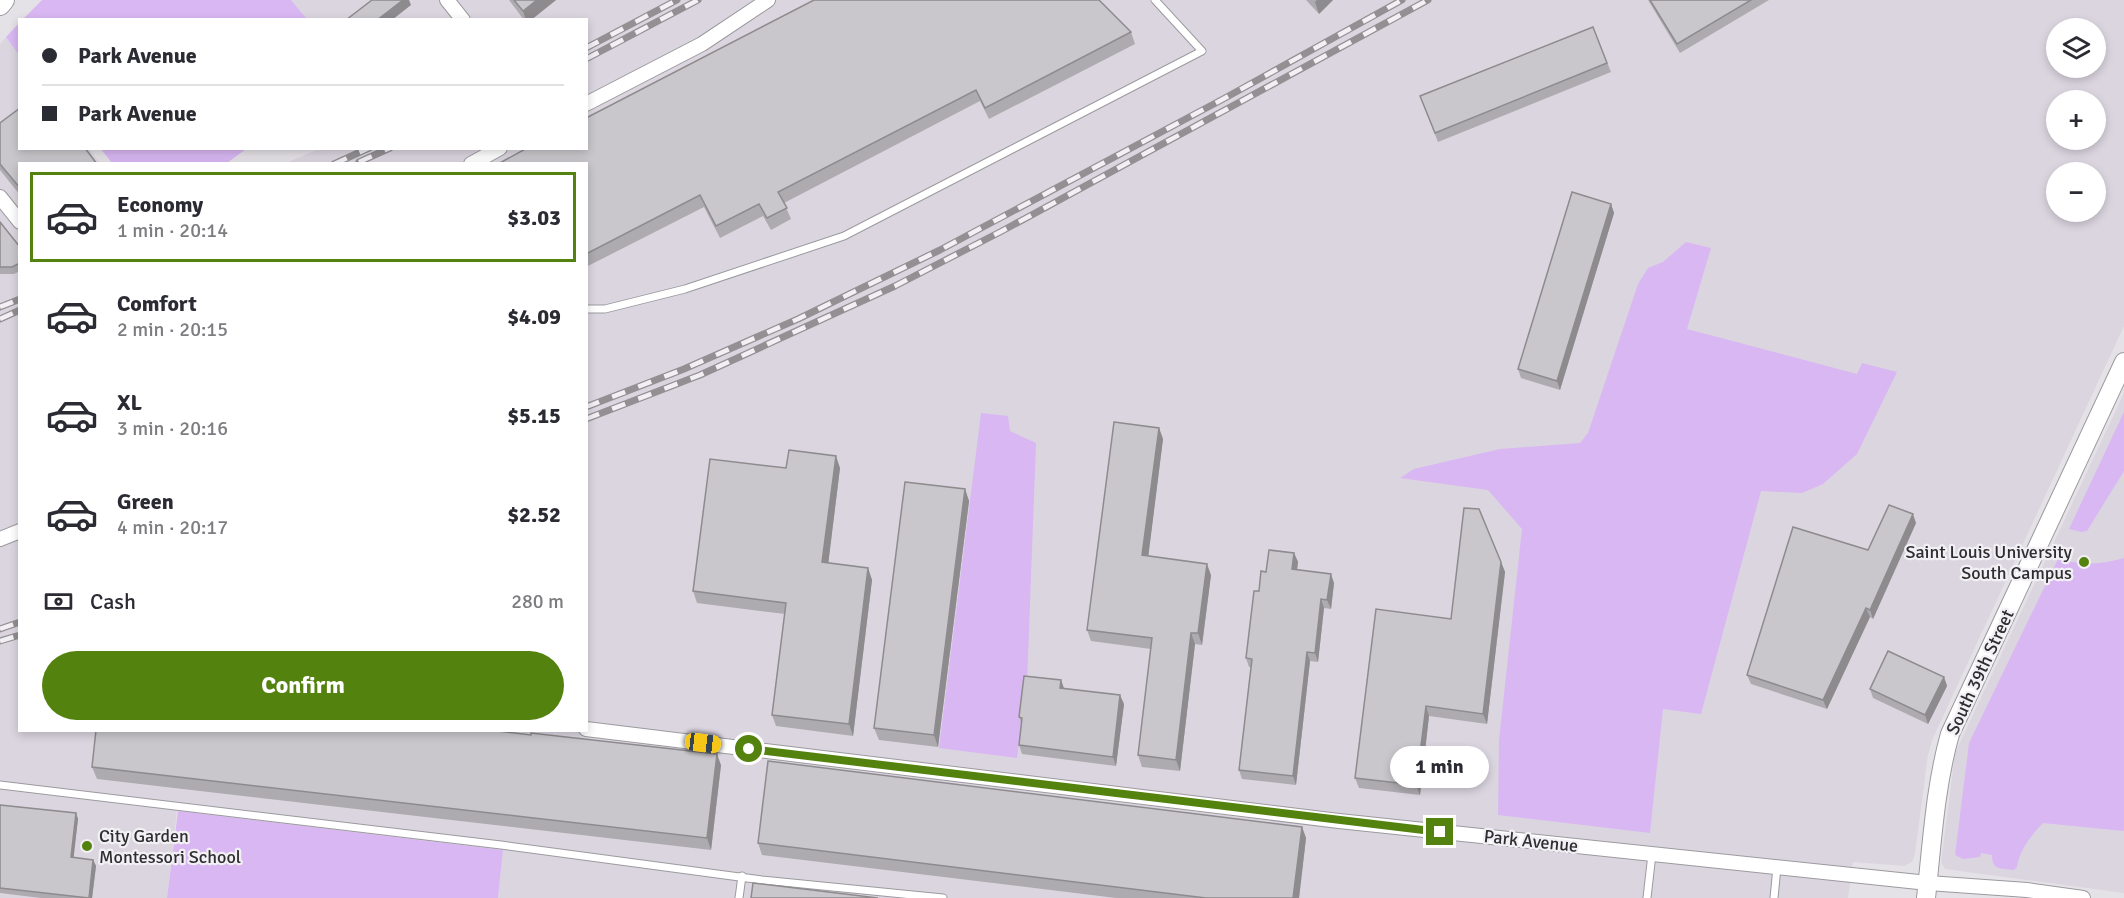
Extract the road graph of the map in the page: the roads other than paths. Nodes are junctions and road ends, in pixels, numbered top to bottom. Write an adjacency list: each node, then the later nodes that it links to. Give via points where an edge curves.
1 (4, 0): 5 (main road)
2 (447, 0): 6 (street)
3 (768, 0): 7 (street, via 702,44)
4 (1155, 0): 12 (lane, via 1202,51 844,236 685,289 605,309)
5 (0, 5)
6 (461, 18)
7 (588, 103)
8 (496, 150): 9 (street)
9 (475, 162)
10 (0, 197): 11 (street)
11 (18, 220)
12 (588, 309)
13 (2124, 362): 21 (street, South 39th Street, via 1950,734 1938,792)
14 (18, 532): 15 (street)
15 (0, 539)
16 (588, 729): 18 (street, Park Avenue, via 1339,821)
17 (0, 785): 20 (lane)
18 (1652, 854): 19 (street, Park Avenue); 24 (lane)
19 (1777, 867): 21 (street, Park Avenue); 25 (lane)
20 (742, 876): 22 (lane); 23 (lane)
21 (1927, 891): 26 (street, Park Avenue, via 2027,890)
22 (740, 898)
23 (943, 898)
24 (1647, 898)
25 (1773, 898)
26 (2084, 898)

